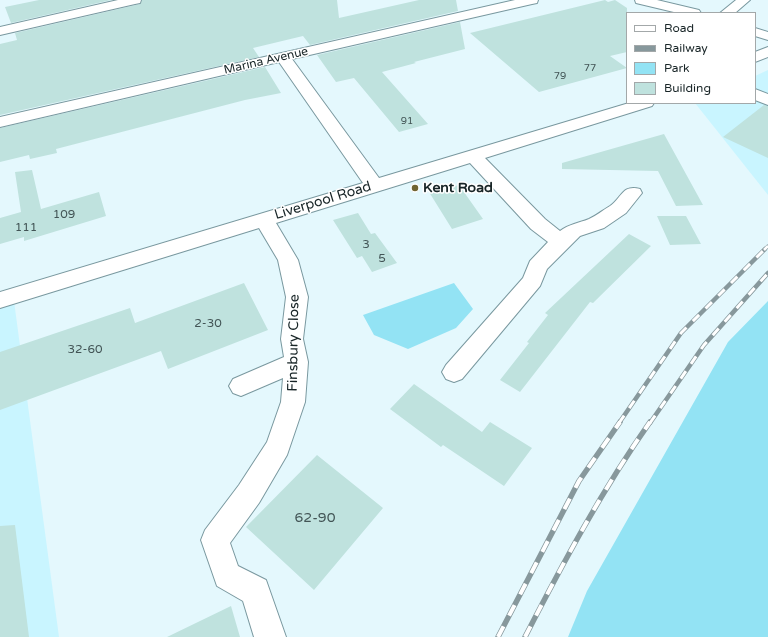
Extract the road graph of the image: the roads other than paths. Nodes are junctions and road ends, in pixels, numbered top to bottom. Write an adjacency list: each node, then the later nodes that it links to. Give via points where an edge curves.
1 (135, 0): 7 (street)
2 (532, 0): 11 (street, Marina Avenue)
3 (647, 0): 5 (street)
4 (744, 0): 6 (street)
5 (690, 12)
6 (727, 12)
7 (0, 31)
8 (756, 32): 9 (street)
9 (768, 36)
10 (768, 51): 12 (street)
11 (283, 57): 16 (street, Marina Avenue); 18 (street)
12 (756, 57)
13 (756, 94): 14 (street)
14 (768, 100)
15 (643, 104): 17 (street, Liverpool Road)
16 (0, 122)
17 (473, 155): 18 (street, Liverpool Road); 21 (street, via 538,224)
18 (375, 186): 20 (street, Liverpool Road)
19 (633, 193): 21 (street, via 619,209 597,223 573,231)
20 (264, 219): 22 (street, Liverpool Road); 23 (street, Finsbury Close, via 288,260 297,297 292,339)
21 (561, 242): 24 (street, via 537,266 533,281)
22 (0, 300)
23 (296, 362): 25 (street); 26 (street, Finsbury Close, via 293,402 278,447 250,494 215,540 227,576 255,592)
24 (454, 372)
25 (241, 386)
26 (270, 637)

